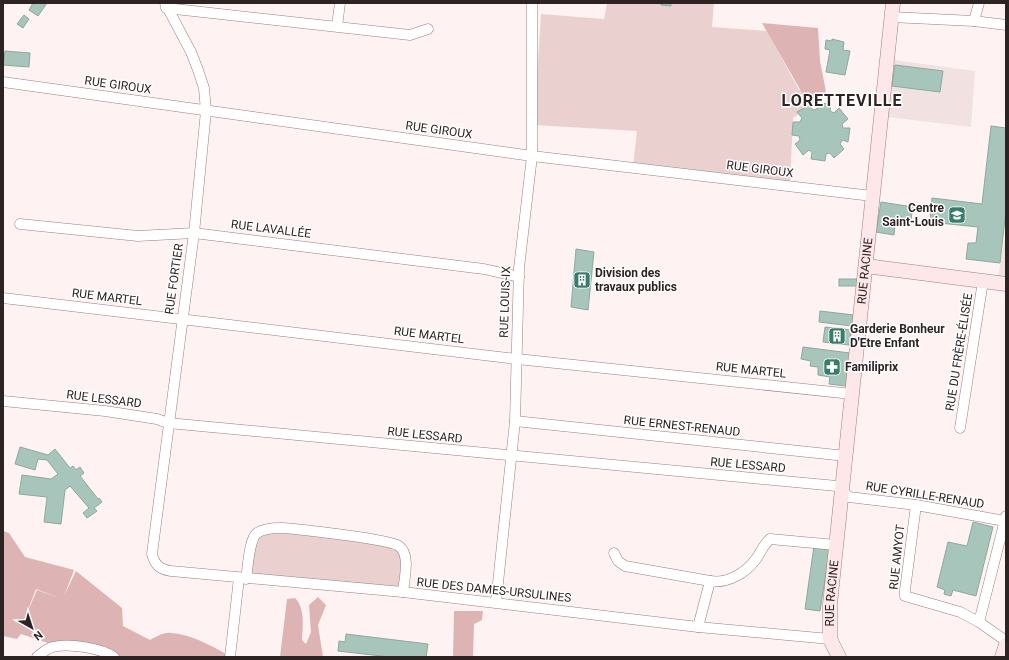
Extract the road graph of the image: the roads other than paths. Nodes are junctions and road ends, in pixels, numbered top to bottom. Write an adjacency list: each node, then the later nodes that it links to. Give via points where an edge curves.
1 (340, 3): 9 (street)
2 (532, 3): 13 (street, RUE LOUIS-IX)
3 (893, 3): 6 (main road, RUE RACINE)
4 (979, 3): 7 (street)
5 (166, 5): 9 (street); 12 (street, RUE FORTIER, via 194,58 204,88)
6 (891, 17): 7 (street); 14 (main road, RUE RACINE)
7 (974, 21): 8 (street)
8 (1006, 25)
9 (337, 26): 10 (street, via 410,35)
10 (428, 28)
11 (3, 82): 12 (street, RUE GIROUX)
12 (206, 112): 13 (street, RUE GIROUX); 16 (street, RUE FORTIER)
13 (532, 156): 14 (street, RUE GIROUX); 18 (street, RUE LOUIS-IX)
14 (872, 196): 17 (main road, RUE RACINE)
15 (20, 224): 16 (street, RUE LAVALLÉE, via 138,236)
16 (194, 233): 18 (street, RUE LAVALLÉE, via 484,268); 22 (street, RUE FORTIER)
17 (866, 266): 19 (main road); 24 (main road, RUE RACINE)
18 (519, 277): 23 (street, RUE LOUIS-IX)
19 (983, 281): 20 (main road); 28 (street, RUE DU FRÈRE-ÉLISÉE)
20 (1006, 284)
21 (3, 298): 22 (street, RUE MARTEL)
22 (182, 319): 23 (street, RUE MARTEL); 27 (street, RUE FORTIER)
23 (517, 359): 24 (street, RUE MARTEL); 26 (street, RUE LOUIS-IX)
24 (852, 394): 30 (main road, RUE RACINE)
25 (3, 401): 27 (street, RUE LESSARD, via 104,411)
26 (515, 422): 29 (street, RUE LOUIS-IX); 30 (street, RUE ERNEST-RENAUD)
27 (168, 423): 29 (street, RUE LESSARD); 36 (street, RUE FORTIER, via 152,554)
28 (960, 428)
29 (511, 456): 31 (street, RUE LESSARD, via 837,486); 40 (street, RUE LOUIS-IX)
30 (846, 456): 31 (main road, RUE RACINE)
31 (843, 492): 32 (street, RUE CYRILLE-RENAUD, via 848,497); 34 (main road, RUE RACINE)
32 (916, 505): 33 (street, RUE CYRILLE-RENAUD); 41 (street, RUE AMYOT, via 906,596 960,612)
33 (1005, 518): 41 (street)
34 (836, 546): 38 (street, via 770,539 747,568 726,581); 43 (main road, RUE RACINE, via 830,604)
35 (614, 553): 38 (street, via 618,561 625,566)
36 (157, 566): 37 (street, RUE DES DAMES-URSULINES, via 171,571)
37 (242, 578): 39 (street, RUE DES DAMES-URSULINES); 39 (street, via 252,538 258,532 280,528 379,540 399,546 406,561); 48 (street)
38 (710, 581): 42 (street)
39 (403, 592): 40 (street, RUE DES DAMES-URSULINES)
40 (496, 602): 42 (street, RUE DES DAMES-URSULINES)
41 (979, 622): 44 (street, RUE AMYOT)
42 (698, 627): 43 (street, RUE DES DAMES-URSULINES)
43 (830, 639): 49 (main road, RUE RACINE)
44 (1006, 641)
45 (1006, 646): 50 (main road)
46 (37, 657): 47 (street, via 51,647 74,646 106,652)
47 (114, 657)
48 (230, 657)
49 (839, 657)
50 (1002, 657)

